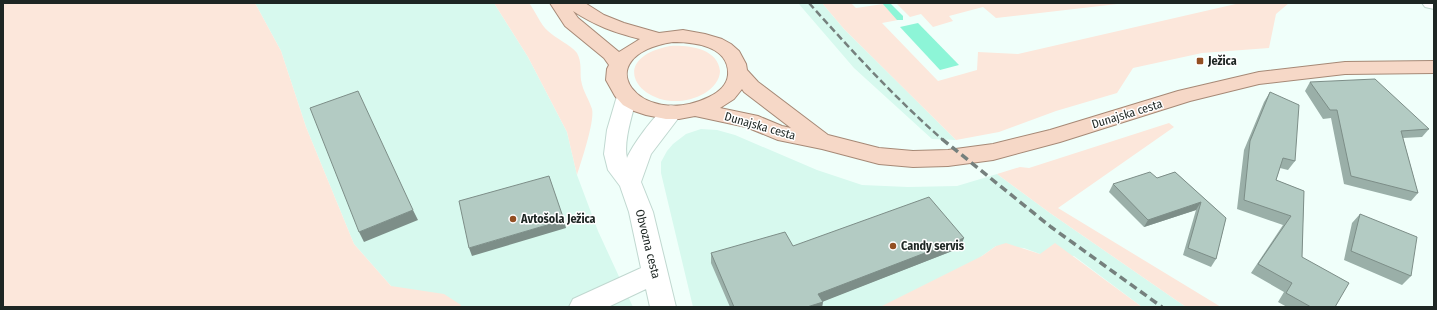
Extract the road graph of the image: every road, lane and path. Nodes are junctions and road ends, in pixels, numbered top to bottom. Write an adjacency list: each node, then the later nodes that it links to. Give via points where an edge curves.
1 (559, 3): 6 (main road, via 571,22 611,54)
2 (573, 3): 5 (main road, Dunajska cesta, via 617,27)
3 (1431, 3): 4 (street)
4 (1434, 4)
5 (657, 38): 6 (main road, Dunajska cesta, via 642,43 630,51); 8 (main road, Dunajska cesta, via 681,36 711,41 728,52 735,61)
6 (619, 66): 9 (main road, via 618,84)
7 (1434, 67): 12 (main road, Dunajska cesta, via 1345,68 1259,78 1185,96 1052,137 963,157 893,158)
8 (738, 72): 10 (main road, Dunajska cesta, via 735,83 727,94); 12 (main road, Dunajska cesta, via 751,87)
9 (627, 96): 11 (main road, Dunajska cesta, via 647,107); 13 (street, Obvozna cesta, via 615,154 619,170)
10 (697, 110): 11 (main road, Dunajska cesta); 12 (main road, Dunajska cesta, via 751,121 778,133)
11 (673, 112): 13 (street, via 640,153)
12 (822, 141)
13 (630, 182): 14 (street, Obvozna cesta, via 647,234)
14 (656, 273): 15 (street); 16 (street, Obvozna cesta)
15 (582, 307)
16 (663, 307)

